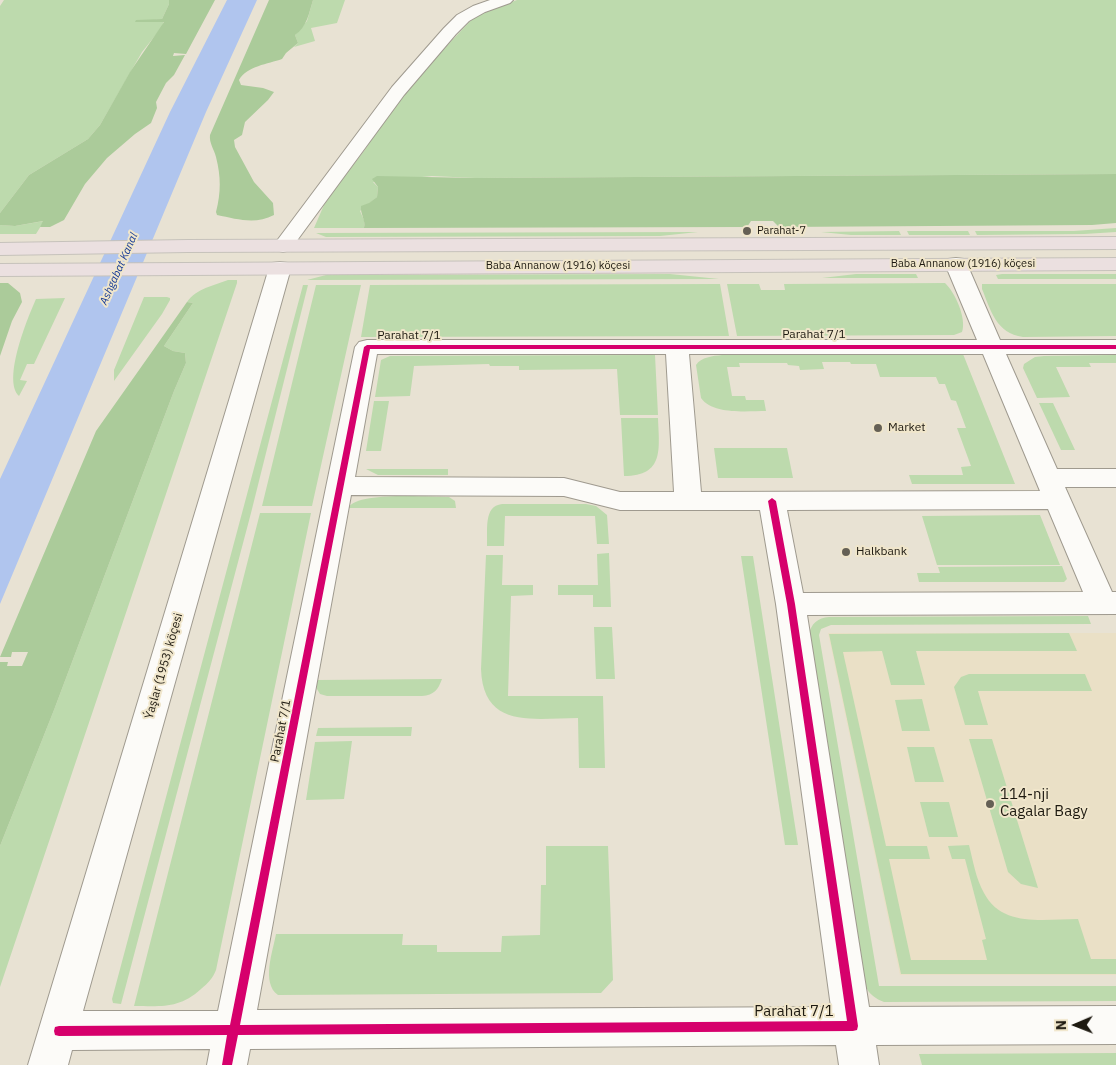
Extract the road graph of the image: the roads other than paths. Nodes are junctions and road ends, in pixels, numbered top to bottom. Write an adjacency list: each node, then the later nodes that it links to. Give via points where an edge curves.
1 (505, 0): 6 (street, via 463,18 398,90)
2 (1116, 239): 3 (street, Baba Annanow (1916) köçesi)
3 (1065, 243): 4 (main road, Baba Annanow (1916) köçesi); 6 (main road, Baba Annanow (1916) köçesi)
4 (1116, 243)
5 (0, 249): 6 (main road, Baba Annanow (1916) köçesi, via 188,246)
6 (281, 257): 7 (main road, Baba Annanow (1916) köçesi); 9 (main road, Baba Annanow (1916) köçesi, via 183,268); 23 (street, Ýaşlar (1953) köçesi)
7 (956, 264): 8 (main road, Baba Annanow (1916) köçesi); 11 (street)
8 (1116, 264)
9 (0, 270)
10 (677, 347): 11 (street, Parahat 7/1); 14 (street, Parahat 7/1, via 367,347); 16 (street)
11 (992, 347): 12 (street, Parahat 7/1); 15 (street)
12 (1116, 347)
13 (1116, 478): 15 (street)
14 (340, 486): 16 (street, via 564,487 620,501); 22 (street, Parahat 7/1)
15 (1053, 490): 17 (street); 18 (street)
16 (688, 501): 17 (street)
17 (772, 501): 19 (street, Parahat 7/1)
18 (1109, 603): 19 (street)
19 (791, 604): 21 (street, Parahat 7/1)
20 (1116, 1024): 21 (street)
21 (853, 1026): 22 (street, Parahat 7/1); 24 (street, Parahat 7/1)
22 (231, 1047): 23 (street)
23 (54, 1048)
24 (859, 1065)

